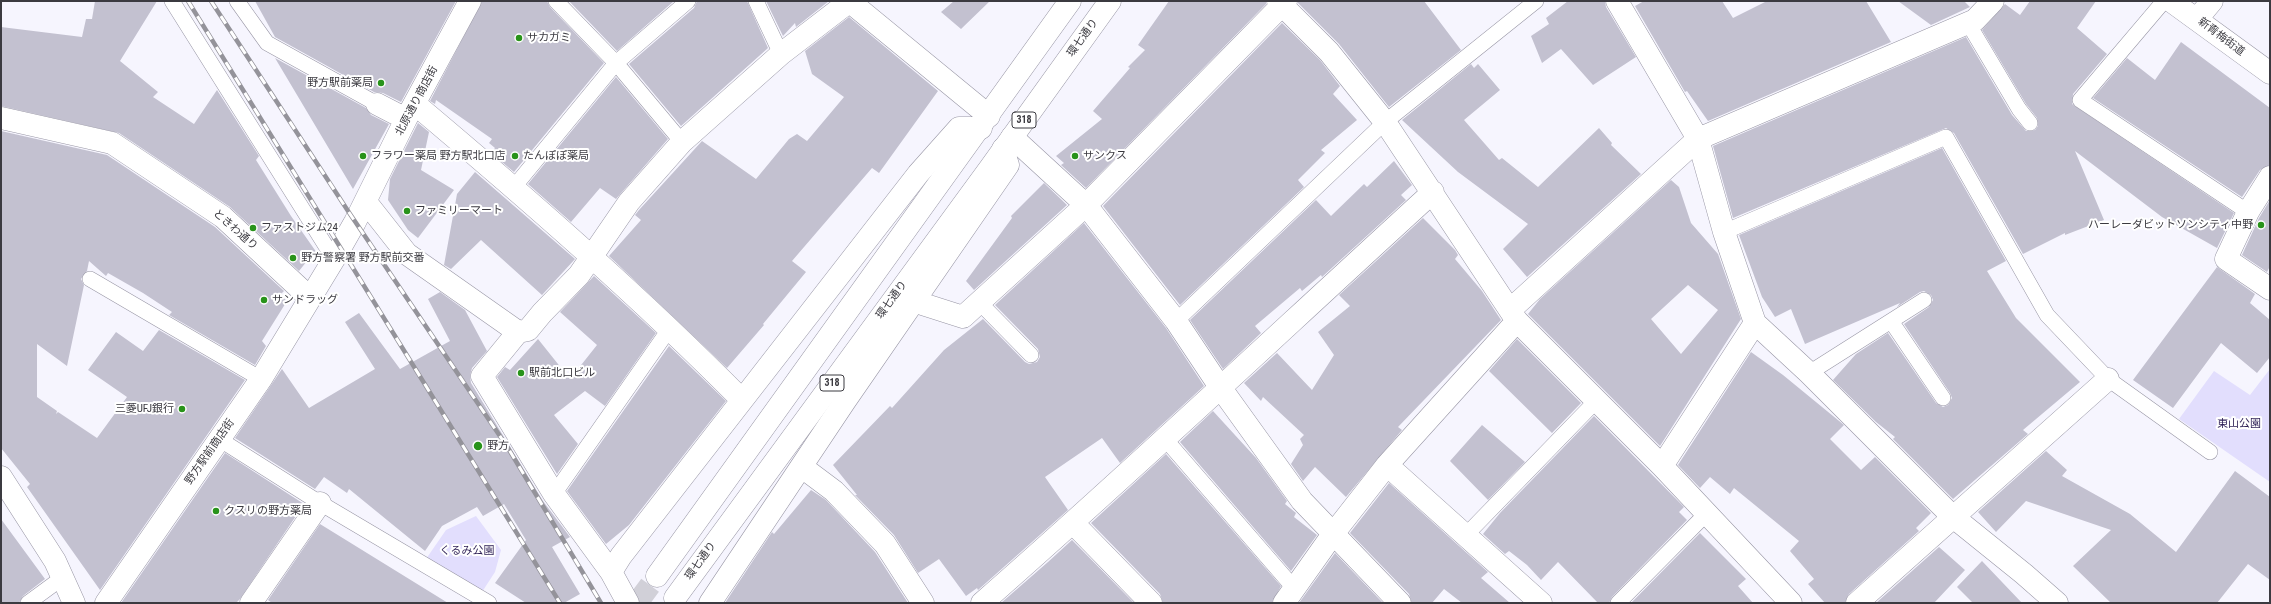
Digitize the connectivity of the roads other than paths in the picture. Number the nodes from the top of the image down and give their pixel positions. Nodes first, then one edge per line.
1 (172, 1) edge
2 (237, 1) edge
3 (470, 1) edge
4 (556, 1) edge
5 (688, 1) edge
6 (756, 1) edge
7 (850, 1) edge
8 (1060, 1) edge
9 (1070, 1) edge
10 (1110, 1) edge
11 (1124, 1) edge
12 (1536, 1) edge
13 (1617, 1) edge
14 (1993, 1) edge
15 (2164, 1) edge
16 (2171, 1) edge
17 (2212, 1) edge
18 (1282, 2) edge
19 (2197, 19) junction
20 (1968, 23) junction
21 (781, 54) junction
22 (1032, 54) junction
23 (616, 63) junction
24 (1058, 72) junction
25 (2270, 74) edge
26 (377, 104) joint
27 (411, 111) junction
28 (1, 118) edge
29 (985, 122) junction
30 (1385, 122) junction
31 (2030, 123) dead end
32 (1698, 139) junction
33 (682, 142) junction
34 (1008, 143) junction
35 (2270, 177) edge
36 (514, 187) junction
37 (1433, 192) junction
38 (366, 202) junction
39 (1086, 205) junction
40 (2248, 212) junction
41 (1724, 232) junction
42 (591, 256) junction
43 (334, 259) junction
44 (90, 278) dead end
45 (2270, 289) edge
46 (310, 298) junction
47 (1924, 300) dead end
48 (914, 301) junction
49 (979, 302) junction
50 (1514, 315) junction
51 (1176, 321) junction
52 (1891, 321) junction
53 (1755, 323) junction
54 (670, 328) junction
55 (518, 332) junction
56 (1032, 355) dead end
57 (1809, 373) junction
58 (261, 379) junction
59 (2108, 379) junction
60 (1220, 387) junction
61 (1943, 398) dead end
62 (742, 400) junction
63 (1597, 400) junction
64 (219, 439) junction
65 (1166, 440) junction
66 (2210, 452) dead end
67 (1388, 465) junction
68 (802, 466) junction
69 (1662, 466) junction
70 (3, 483) edge
71 (554, 494) junction
72 (320, 503) junction
73 (1707, 512) junction
74 (1952, 516) junction
75 (1073, 523) junction
76 (1333, 534) junction
77 (1466, 535) junction
78 (611, 572) junction
79 (657, 576) tunnel mouth
80 (62, 578) junction
81 (1289, 596) edge
82 (675, 598) dead end
83 (480, 601) edge
84 (28, 603) edge
85 (74, 603) edge
86 (106, 603) edge
87 (251, 603) edge
88 (628, 603) edge
89 (710, 603) edge
90 (923, 603) edge
91 (982, 603) edge
92 (1151, 603) edge
93 (1400, 603) edge
94 (1541, 603) edge
95 (1618, 603) edge
96 (1791, 603) edge
97 (1856, 603) edge
98 (2057, 603) edge

1 - 43 lane
2 - 26 lane
3 - 27 street, 北原通り商店街
4 - 23 lane
5 - 23 lane
6 - 21 lane
7 - 21 street
7 - 29 street
8 - 22 street
9 - 22 street, 318
10 - 24 street, 環七通り / 318
11 - 24 street
12 - 30 lane
13 - 32 street
14 - 20 street
15 - 40 lane
16 - 19 street, 新青梅街道
17 - 19 street
18 - 30 street
18 - 39 street
19 - 25 street, 新青梅街道
20 - 31 lane
20 - 32 street
21 - 33 street
22 - 29 street, 318
23 - 33 lane
23 - 36 lane
24 - 34 street, 環七通り / 318
26 - 27 street
27 - 36 street
27 - 38 street, 北原通り商店街
28 - 46 street, ときわ通り
29 - 62 street
29 - 79 street, 318
30 - 37 street
30 - 51 lane
32 - 41 street
32 - 50 street
33 - 42 street
34 - 39 street
34 - 48 street
34 - 82 street, 環七通り / 318
35 - 40 street
36 - 42 street
37 - 50 street
37 - 60 street
38 - 43 street, 北原通り商店街
38 - 55 street
39 - 49 street
39 - 51 street
40 - 45 street
41 - 53 street
41 - 59 lane
42 - 54 street
42 - 55 street
43 - 46 street, 野方駅前商店街
44 - 58 lane
46 - 58 street, 野方駅前商店街
47 - 52 lane
48 - 49 street
48 - 68 street
49 - 56 lane
50 - 63 street
50 - 67 street
51 - 60 street
52 - 57 lane
52 - 61 lane
53 - 57 street
53 - 69 street
54 - 62 street
54 - 71 lane
55 - 71 street
57 - 74 street
58 - 64 street, 野方駅前商店街
59 - 66 lane
59 - 74 street
60 - 65 street
60 - 76 street
62 - 78 street
63 - 69 street
63 - 77 lane
64 - 72 lane
64 - 86 street, 野方駅前商店街
65 - 75 street
65 - 81 lane
67 - 76 street
67 - 77 street
68 - 89 street
68 - 90 street
69 - 73 street
70 - 80 street
71 - 78 street
72 - 83 lane
72 - 87 street
73 - 95 lane
73 - 96 street
74 - 97 street
74 - 98 street
75 - 91 street
75 - 92 street
76 - 81 street
76 - 93 street
77 - 94 street
78 - 88 street
80 - 84 lane
80 - 85 street

